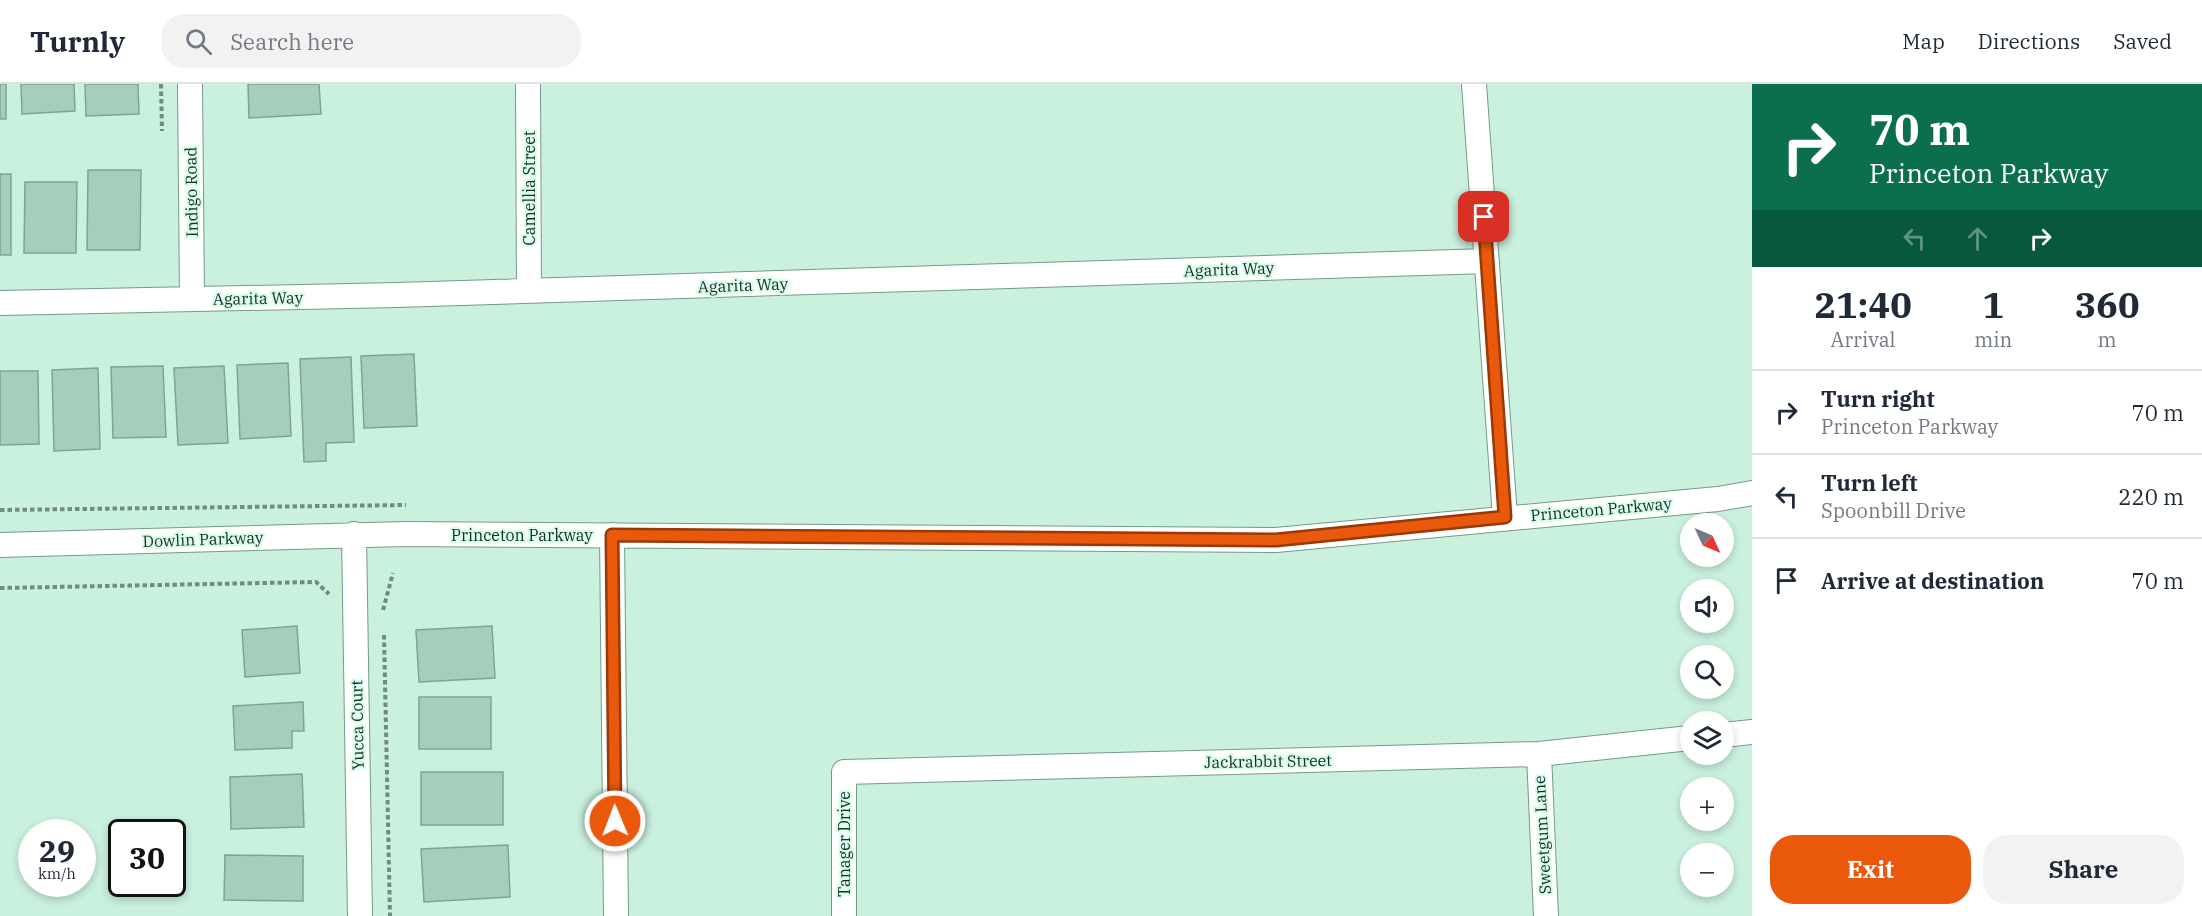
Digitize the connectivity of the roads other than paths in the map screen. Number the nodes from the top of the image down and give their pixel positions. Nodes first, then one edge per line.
1 (190, 84) edge
2 (528, 84) edge
3 (1474, 84) edge
4 (1487, 261) junction
5 (529, 291) junction
6 (192, 299) junction
7 (0, 303) edge
8 (1752, 493) edge
9 (1505, 517) junction
10 (354, 534) junction
11 (405, 534) joint
12 (612, 535) junction
13 (0, 545) edge
14 (1752, 732) edge
15 (1734, 734) edge
16 (1680, 739) edge
17 (1539, 754) junction
18 (844, 772) joint
19 (360, 916) edge
20 (616, 916) edge
21 (844, 916) edge
22 (1546, 916) edge

1 - 6 street, Indigo Road
2 - 5 street, Camellia Street
3 - 4 street
4 - 5 street, Agarita Way
4 - 9 street
5 - 6 street, Agarita Way
6 - 7 street, Agarita Way
8 - 9 street, Princeton Parkway
9 - 12 street, Princeton Parkway
10 - 11 street, Dowlin Parkway
10 - 13 street, Dowlin Parkway
10 - 19 street, Yucca Court
11 - 12 street, Princeton Parkway
12 - 20 street
14 - 15 street
16 - 17 street, Jackrabbit Street
17 - 18 street, Jackrabbit Street
17 - 22 street, Sweetgum Lane
18 - 21 street, Tanager Drive

